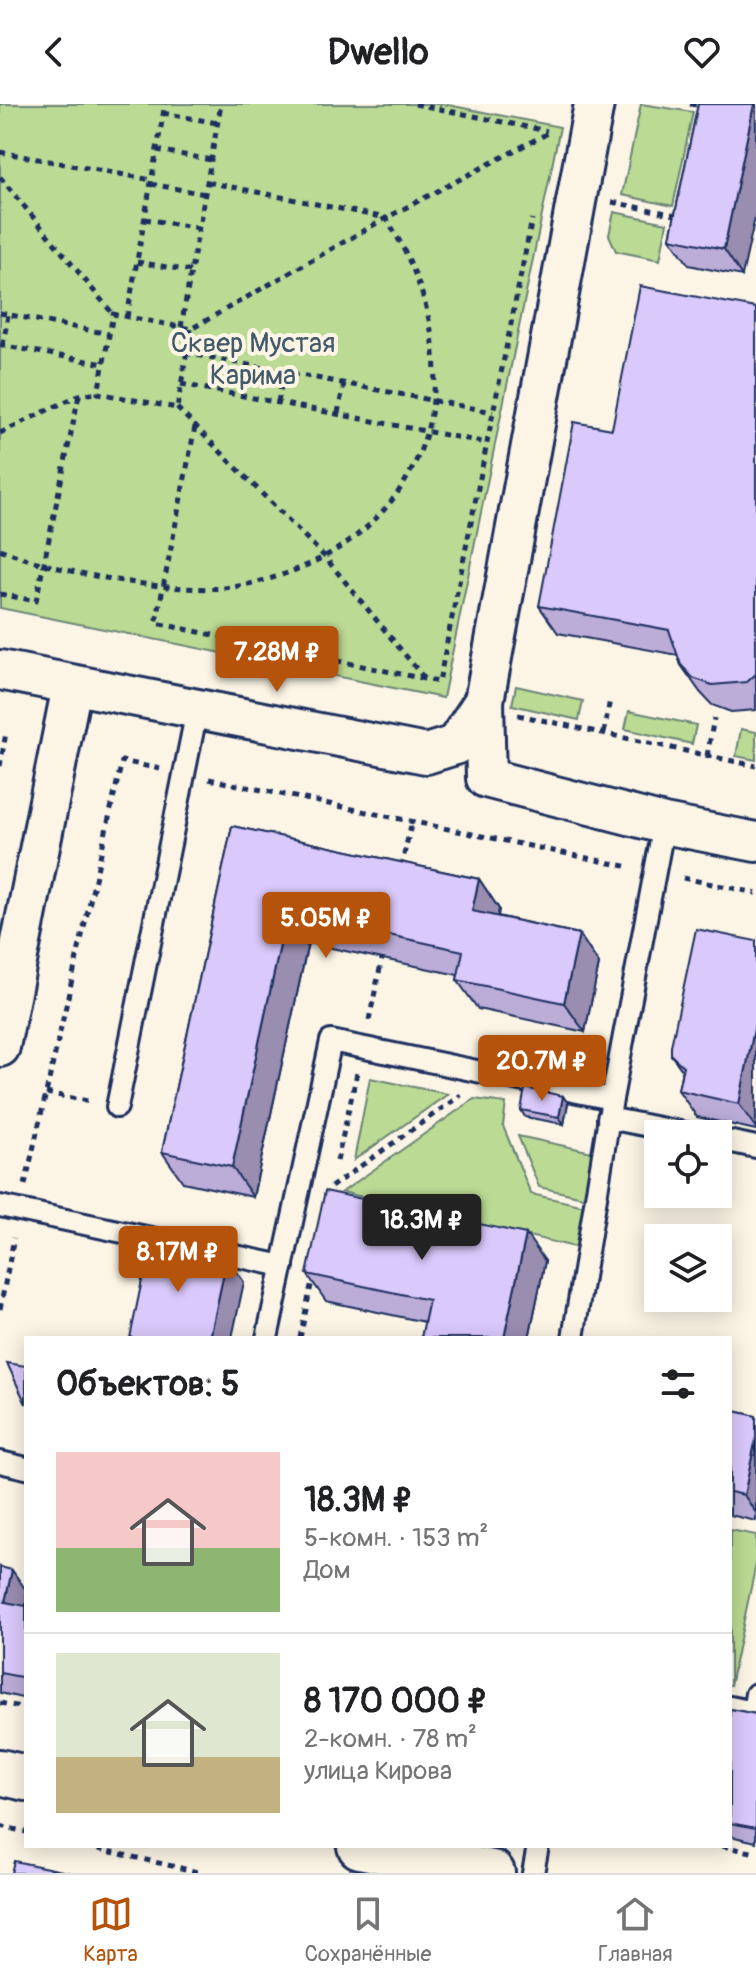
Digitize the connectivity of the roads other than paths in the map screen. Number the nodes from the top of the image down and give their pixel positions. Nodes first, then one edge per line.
1 (589, 105) edge
2 (0, 670) edge
3 (72, 686) junction
4 (496, 707) junction
5 (197, 710) junction
6 (664, 824) junction
7 (756, 842) edge
8 (0, 1047) edge
9 (117, 1107) dead end
10 (610, 1109) junction
11 (645, 1120) edge
12 (732, 1142) edge
13 (756, 1147) edge
14 (10, 1208) edge
15 (283, 1266) junction
16 (271, 1336) edge
17 (573, 1336) edge
18 (0, 1462) edge
19 (24, 1468) edge
20 (756, 1694) edge
21 (732, 1707) edge
22 (0, 1772) edge
23 (24, 1778) edge
24 (370, 1848) edge
25 (538, 1848) edge
26 (492, 1873) edge
27 (533, 1873) edge

1 - 4 street
2 - 3 street
3 - 5 street
3 - 8 street
4 - 5 street
4 - 6 street
5 - 9 lane
6 - 7 street
6 - 10 lane
10 - 11 lane
10 - 15 lane
10 - 17 lane
12 - 13 lane
14 - 15 lane
15 - 16 lane
18 - 19 lane
20 - 21 lane
22 - 23 main road
24 - 26 main road
25 - 27 lane

